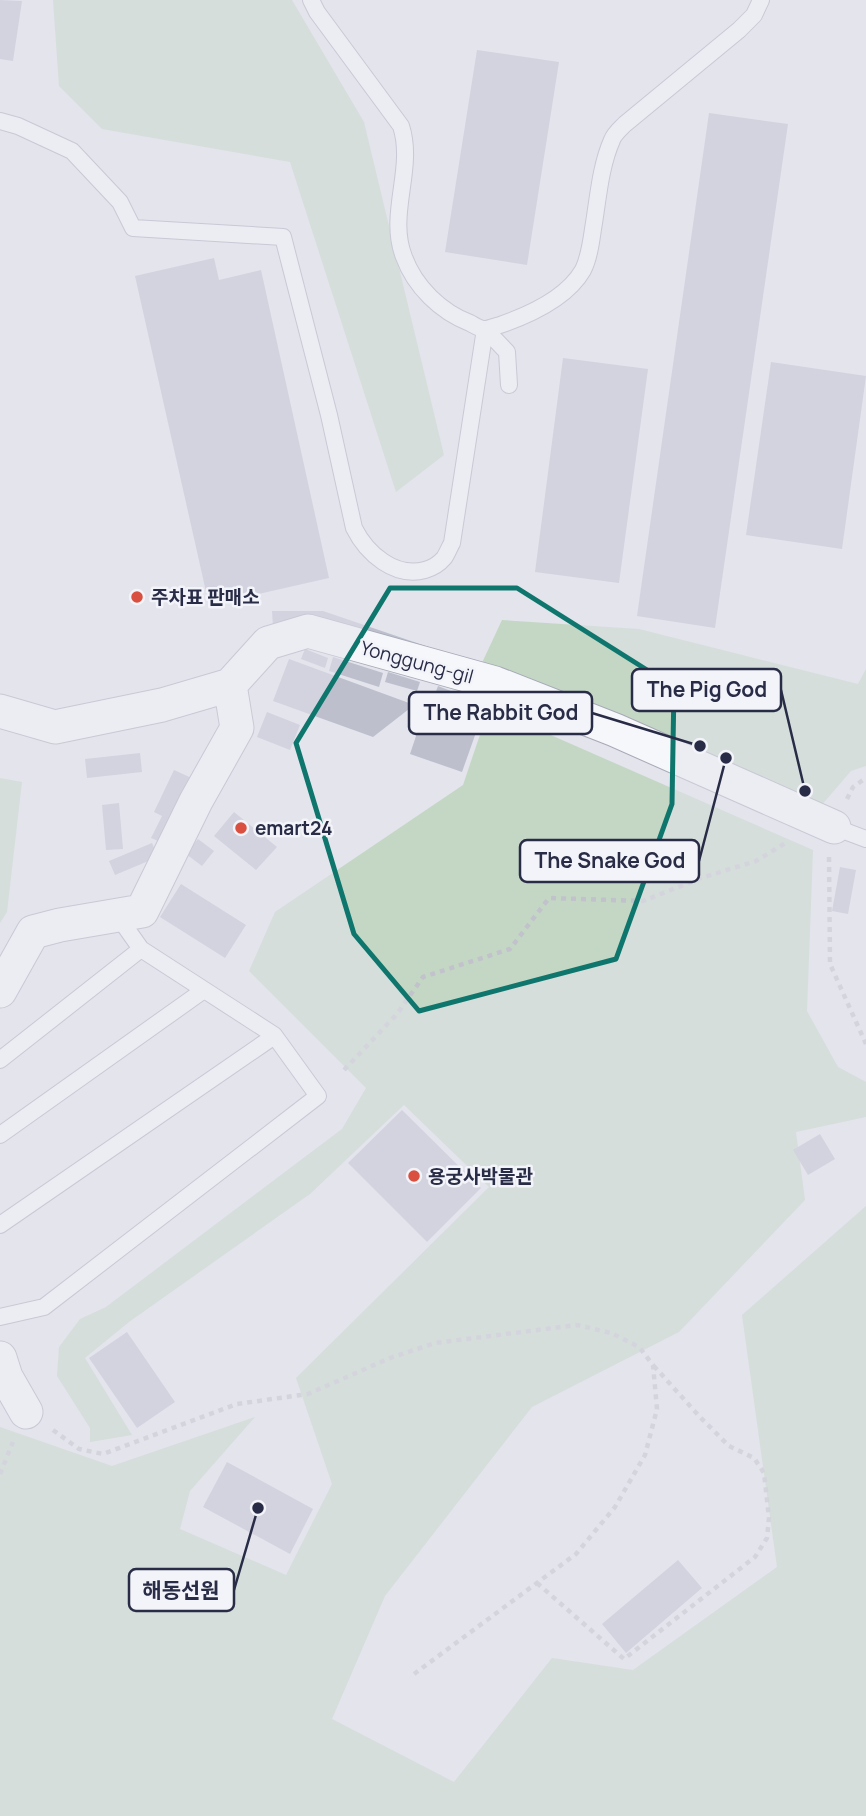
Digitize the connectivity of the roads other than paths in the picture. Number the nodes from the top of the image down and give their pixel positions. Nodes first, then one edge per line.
1 (311, 0) edge
2 (761, 0) edge
3 (0, 121) edge
4 (485, 329) junction
5 (509, 385) dead end
6 (230, 685) junction
7 (0, 711) edge
8 (834, 827) joint
9 (866, 839) edge
10 (117, 915) junction
11 (141, 950) junction
12 (204, 990) junction
13 (0, 991) edge
14 (270, 1040) dead end
15 (0, 1060) edge
16 (0, 1135) edge
17 (0, 1224) edge
18 (0, 1317) edge
19 (0, 1358) edge
20 (26, 1412) road end

1 - 4 lane
2 - 4 lane
3 - 4 lane
4 - 5 lane
6 - 7 street
6 - 8 street, Yonggung-gil
6 - 10 street
8 - 9 lane
10 - 11 lane
10 - 13 street
11 - 12 lane
11 - 15 lane
12 - 16 lane
12 - 18 lane
14 - 17 lane
19 - 20 street

